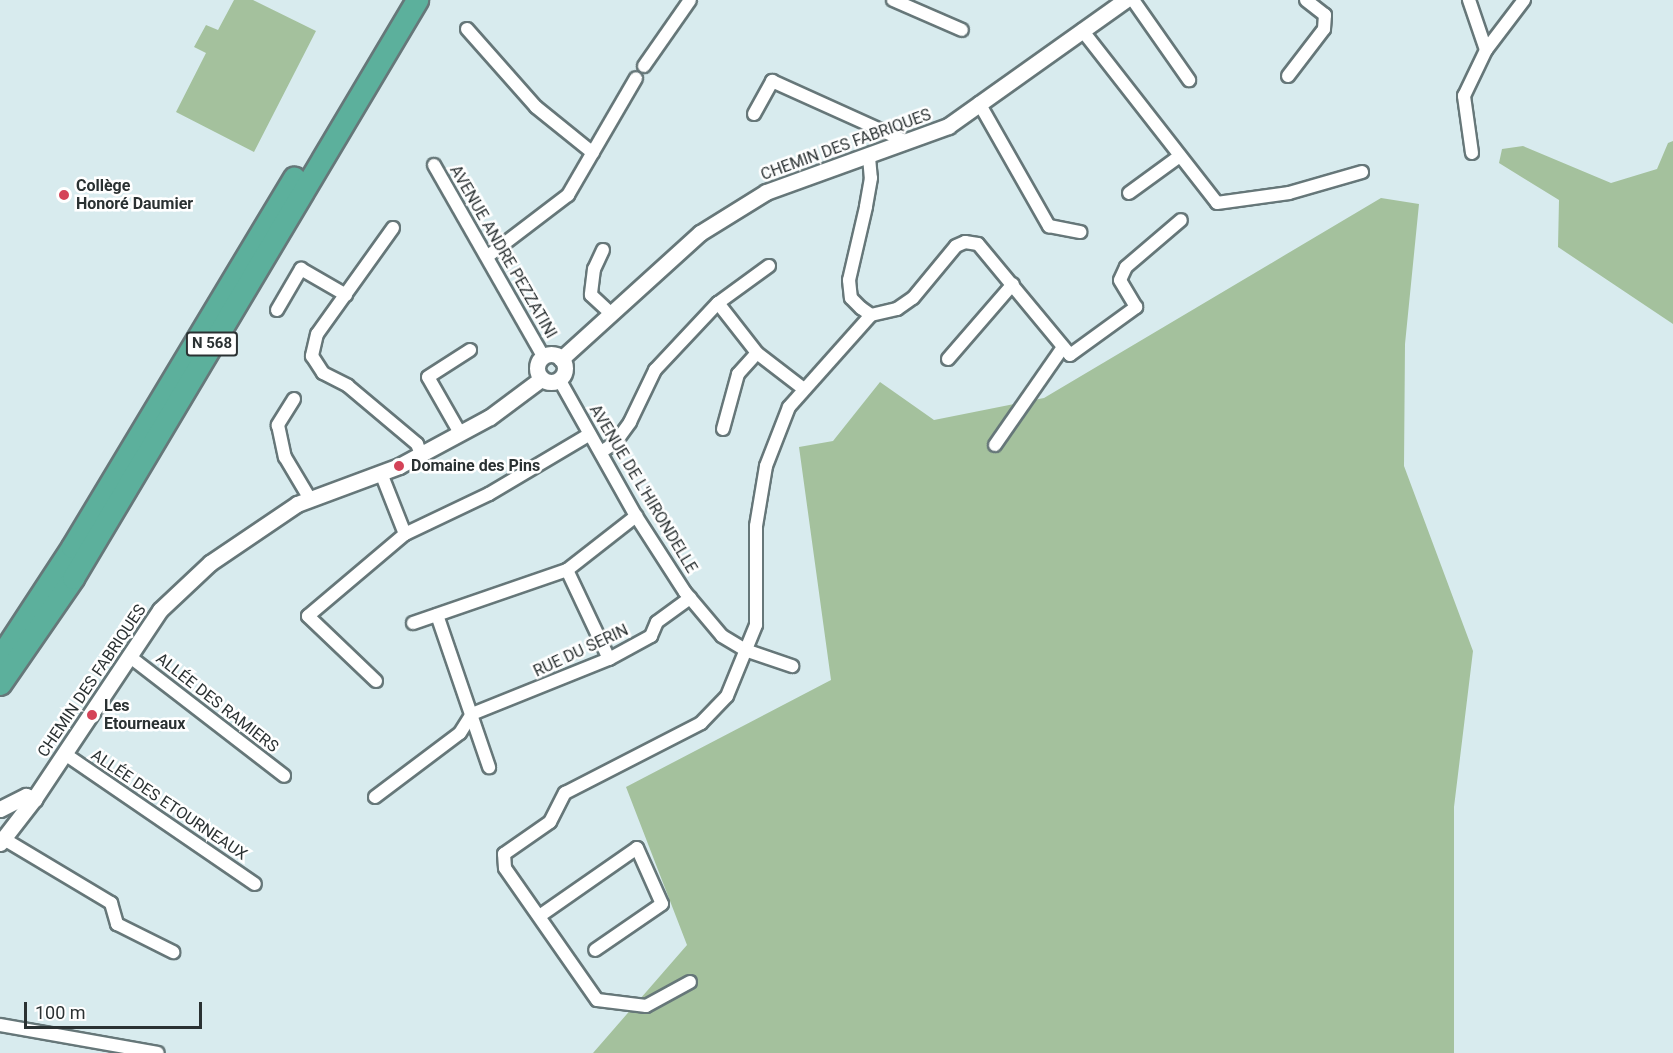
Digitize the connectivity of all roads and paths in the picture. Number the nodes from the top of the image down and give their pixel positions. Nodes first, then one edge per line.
1 (401, 0) edge
2 (417, 0) edge
3 (690, 0) edge
4 (893, 0) edge
5 (1306, 0) edge
6 (1469, 0) edge
7 (1524, 0) edge
8 (1123, 1) edge
9 (467, 29) dead end
10 (962, 30) dead end
11 (1082, 30) junction
12 (1486, 50) junction
13 (644, 66) dead end
14 (1288, 76) dead end
15 (636, 78) dead end
16 (1189, 80) dead end
17 (980, 103) junction
18 (754, 114) dead end
19 (907, 142) junction
20 (593, 153) junction
21 (1472, 153) dead end
22 (1180, 156) junction
23 (869, 157) junction
24 (434, 165) dead end
25 (1362, 172) dead end
26 (1129, 193) dead end
27 (1181, 220) dead end
28 (393, 228) dead end
29 (1080, 232) dead end
30 (603, 250) dead end
31 (488, 256) junction
32 (769, 266) dead end
33 (1013, 284) junction
34 (345, 295) junction
35 (718, 303) junction
36 (277, 310) dead end
37 (610, 313) junction
38 (871, 315) junction
39 (470, 350) dead end
40 (1066, 351) junction
41 (757, 353) junction
42 (543, 357) junction
43 (561, 359) junction
44 (948, 359) dead end
45 (541, 379) junction
46 (560, 379) junction
47 (804, 389) junction
48 (294, 399) dead end
49 (723, 429) dead end
50 (460, 433) junction
51 (590, 434) junction
52 (995, 445) dead end
53 (601, 452) junction
54 (422, 454) junction
55 (381, 473) junction
56 (310, 499) junction
57 (636, 516) junction
58 (405, 534) junction
59 (567, 570) junction
60 (690, 598) junction
61 (437, 615) junction
62 (413, 623) dead end
63 (31, 642) junction
64 (745, 650) junction
65 (129, 656) junction
66 (0, 657) edge
67 (609, 659) junction
68 (792, 666) dead end
69 (376, 681) dead end
70 (0, 684) edge
71 (0, 698) edge
72 (472, 714) junction
73 (65, 754) junction
74 (489, 767) dead end
75 (284, 776) dead end
76 (375, 797) dead end
77 (34, 799) junction
78 (0, 809) edge
79 (2, 841) edge
80 (255, 884) dead end
81 (541, 915) junction
82 (595, 950) dead end
83 (173, 952) dead end
84 (690, 982) dead end
85 (0, 1025) edge
86 (158, 1053) edge

1 - 66 highway, N 568
2 - 63 highway, N 568
3 - 13 street
4 - 10 street
5 - 14 street
6 - 12 street
7 - 12 street
8 - 11 street, CHEMIN DES FABRIQUES
8 - 16 street
9 - 20 street
11 - 17 street, CHEMIN DES FABRIQUES
11 - 22 street
12 - 21 street
15 - 20 street
17 - 19 street, CHEMIN DES FABRIQUES
17 - 29 street
18 - 19 street
19 - 23 street, CHEMIN DES FABRIQUES
20 - 31 street
22 - 25 street
22 - 26 street
23 - 37 street, CHEMIN DES FABRIQUES
23 - 38 street
24 - 31 street, AVENUE ANDRE PEZZATINI
27 - 40 street
28 - 34 street
30 - 37 street
31 - 42 street, AVENUE ANDRE PEZZATINI
32 - 35 street
33 - 38 street
33 - 40 street
33 - 44 street
34 - 36 street
34 - 54 street
35 - 41 street
35 - 53 street
37 - 43 street, CHEMIN DES FABRIQUES
38 - 47 street
39 - 50 street
40 - 52 street
41 - 47 street
41 - 49 street
42 - 43 street
42 - 45 street
43 - 46 street
45 - 46 street
45 - 50 street, CHEMIN DES FABRIQUES
46 - 51 street, AVENUE DE L'HIRONDELLE
47 - 64 street
48 - 56 street
50 - 54 street, CHEMIN DES FABRIQUES
51 - 53 street, AVENUE DE L'HIRONDELLE
51 - 58 street
53 - 57 street, AVENUE DE L'HIRONDELLE
54 - 55 street, CHEMIN DES FABRIQUES
55 - 56 street, CHEMIN DES FABRIQUES
55 - 58 street
56 - 65 street, CHEMIN DES FABRIQUES
57 - 59 street
57 - 60 street, AVENUE DE L'HIRONDELLE
58 - 69 street
59 - 61 street
59 - 67 street
60 - 64 street, AVENUE DE L'HIRONDELLE
60 - 67 street, RUE DU SERIN
61 - 62 street
61 - 72 street
63 - 70 highway, N 568
63 - 71 highway
64 - 68 street, AVENUE DE L'HIRONDELLE
64 - 81 street
65 - 73 street, CHEMIN DES FABRIQUES
65 - 75 street, ALLÉE DES RAMIERS
67 - 72 street, RUE DU SERIN
72 - 74 street
72 - 76 street
73 - 77 street, CHEMIN DES FABRIQUES
73 - 80 street, ALLÉE DES ETOURNEAUX
77 - 78 street
77 - 79 street, CHEMIN DES FABRIQUES
79 - 83 street
81 - 82 street
81 - 84 street
85 - 86 street

